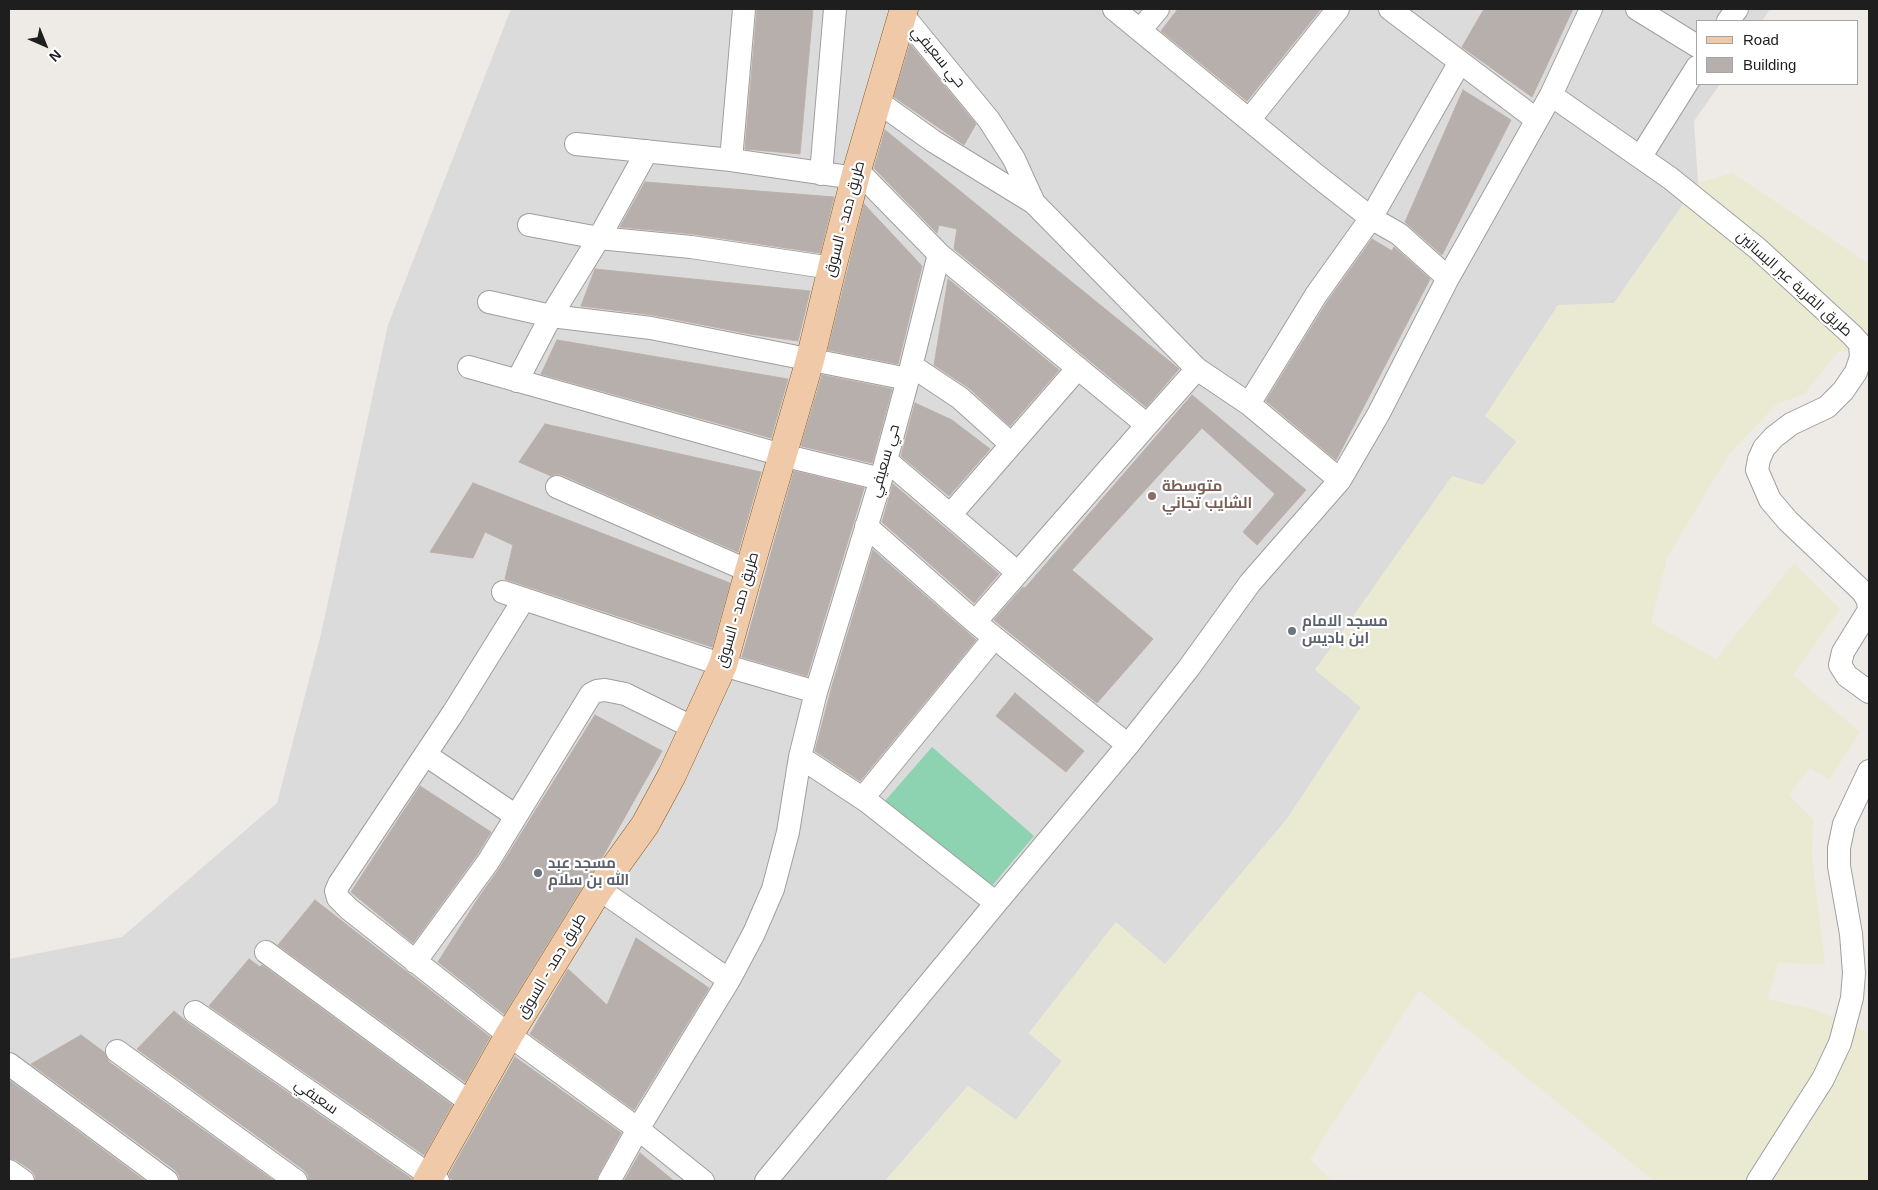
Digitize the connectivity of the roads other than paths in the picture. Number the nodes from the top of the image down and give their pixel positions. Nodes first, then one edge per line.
1 (744, 9) edge
2 (835, 9) edge
3 (1114, 9) edge
4 (1158, 9) edge
5 (1338, 9) edge
6 (1390, 9) edge
7 (1591, 9) edge
8 (1637, 9) edge
9 (1737, 9) edge
10 (903, 11) edge
11 (1729, 20) edge
12 (1140, 30) junction
13 (1696, 45) edge
14 (1460, 62) junction
15 (1696, 69) edge
16 (1551, 94) junction
17 (877, 101) junction
18 (1249, 120) junction
19 (1537, 120) junction
20 (576, 144) dead end
21 (647, 151) junction
22 (1641, 156) junction
23 (731, 160) junction
24 (821, 174) junction
25 (856, 174) junction
26 (1034, 203) junction
27 (1371, 218) junction
28 (528, 225) dead end
29 (599, 238) junction
30 (939, 254) junction
31 (832, 268) junction
32 (1448, 278) junction
33 (489, 302) dead end
34 (551, 316) junction
35 (810, 360) junction
36 (469, 368) dead end
37 (1078, 368) junction
38 (1197, 370) junction
39 (910, 372) junction
40 (517, 381) junction
41 (1249, 404) junction
42 (1147, 425) junction
43 (1011, 444) junction
44 (782, 455) junction
45 (883, 469) junction
46 (1340, 480) junction
47 (557, 487) dead end
48 (951, 514) junction
49 (866, 526) junction
50 (749, 571) junction
51 (1018, 573) junction
52 (975, 622) junction
53 (994, 638) junction
54 (724, 665) junction
55 (816, 692) junction
56 (1869, 692) edge
57 (694, 728) junction
58 (1128, 745) junction
59 (426, 755) junction
60 (800, 757) junction
61 (1869, 771) edge
62 (862, 798) junction
63 (516, 816) junction
64 (599, 889) junction
65 (996, 903) junction
66 (266, 952) dead end
67 (416, 962) junction
68 (1861, 971) edge
69 (729, 980) junction
70 (196, 1012) dead end
71 (509, 1035) junction
72 (117, 1051) dead end
73 (9, 1064) edge
74 (471, 1103) junction
75 (638, 1129) junction
76 (9, 1171) edge
77 (432, 1179) edge
78 (23, 1181) edge
79 (167, 1181) edge
80 (296, 1181) edge
81 (610, 1181) edge
82 (702, 1181) edge
83 (766, 1181) edge
84 (1758, 1181) edge

1 - 23 street
2 - 24 street
3 - 12 street
4 - 12 street
5 - 18 street
6 - 14 street
7 - 16 street
8 - 13 street
9 - 11 street
10 - 17 main road, طريق دمد - السوق
10 - 26 street, حي سعيفي
12 - 18 street
14 - 19 street
14 - 27 street
15 - 22 street
16 - 19 street
16 - 22 street, طريق القرية عبر البساتين
17 - 25 main road, طريق دمد - السوق
17 - 26 street
18 - 27 street
19 - 32 street
20 - 21 street
21 - 23 street
21 - 29 street
22 - 56 street, طريق القرية عبر البساتين
23 - 24 street
24 - 25 street
25 - 30 street
25 - 31 main road, طريق دمد - السوق
26 - 38 street
27 - 32 street
27 - 41 street
28 - 29 street
29 - 31 street
29 - 34 street
30 - 37 street
30 - 39 street, حي سعيفي
31 - 35 main road, طريق دمد - السوق
32 - 46 street
33 - 34 street
34 - 35 street
34 - 40 street
35 - 39 street
35 - 44 main road, طريق دمد - السوق
36 - 40 street
37 - 42 street
37 - 43 street
38 - 41 street
38 - 42 street
39 - 43 street
39 - 45 street, حي سعيفي
40 - 44 street
41 - 46 street
42 - 51 street
43 - 48 street
44 - 45 street
44 - 50 main road, طريق دمد - السوق
45 - 48 street
45 - 49 street, حي سعيفي
46 - 58 street
47 - 50 street
48 - 51 street
49 - 52 street
49 - 55 street, حي سعيفي
50 - 54 main road, طريق دمد - السوق
51 - 52 street
52 - 53 street
53 - 58 street
53 - 62 street
54 - 55 street
54 - 57 main road, طريق دمد - السوق
54 - 59 street
55 - 60 street, حي سعيفي
57 - 63 street
57 - 64 main road, طريق دمد - السوق
58 - 65 street
59 - 63 street
59 - 67 street
60 - 62 street
60 - 69 street, حي سعيفي
61 - 68 street
62 - 65 street
63 - 67 street
64 - 69 street
64 - 71 main road, طريق دمد - السوق
65 - 83 street
66 - 74 street
67 - 71 street
68 - 84 street
69 - 75 street, حي سعيفي
70 - 77 street, سعيفي
71 - 74 main road, طريق دمد - السوق
71 - 75 street
72 - 80 street
73 - 79 street
74 - 77 main road, طريق دمد - السوق
75 - 81 street, حي سعيفي
75 - 82 street
76 - 78 street

